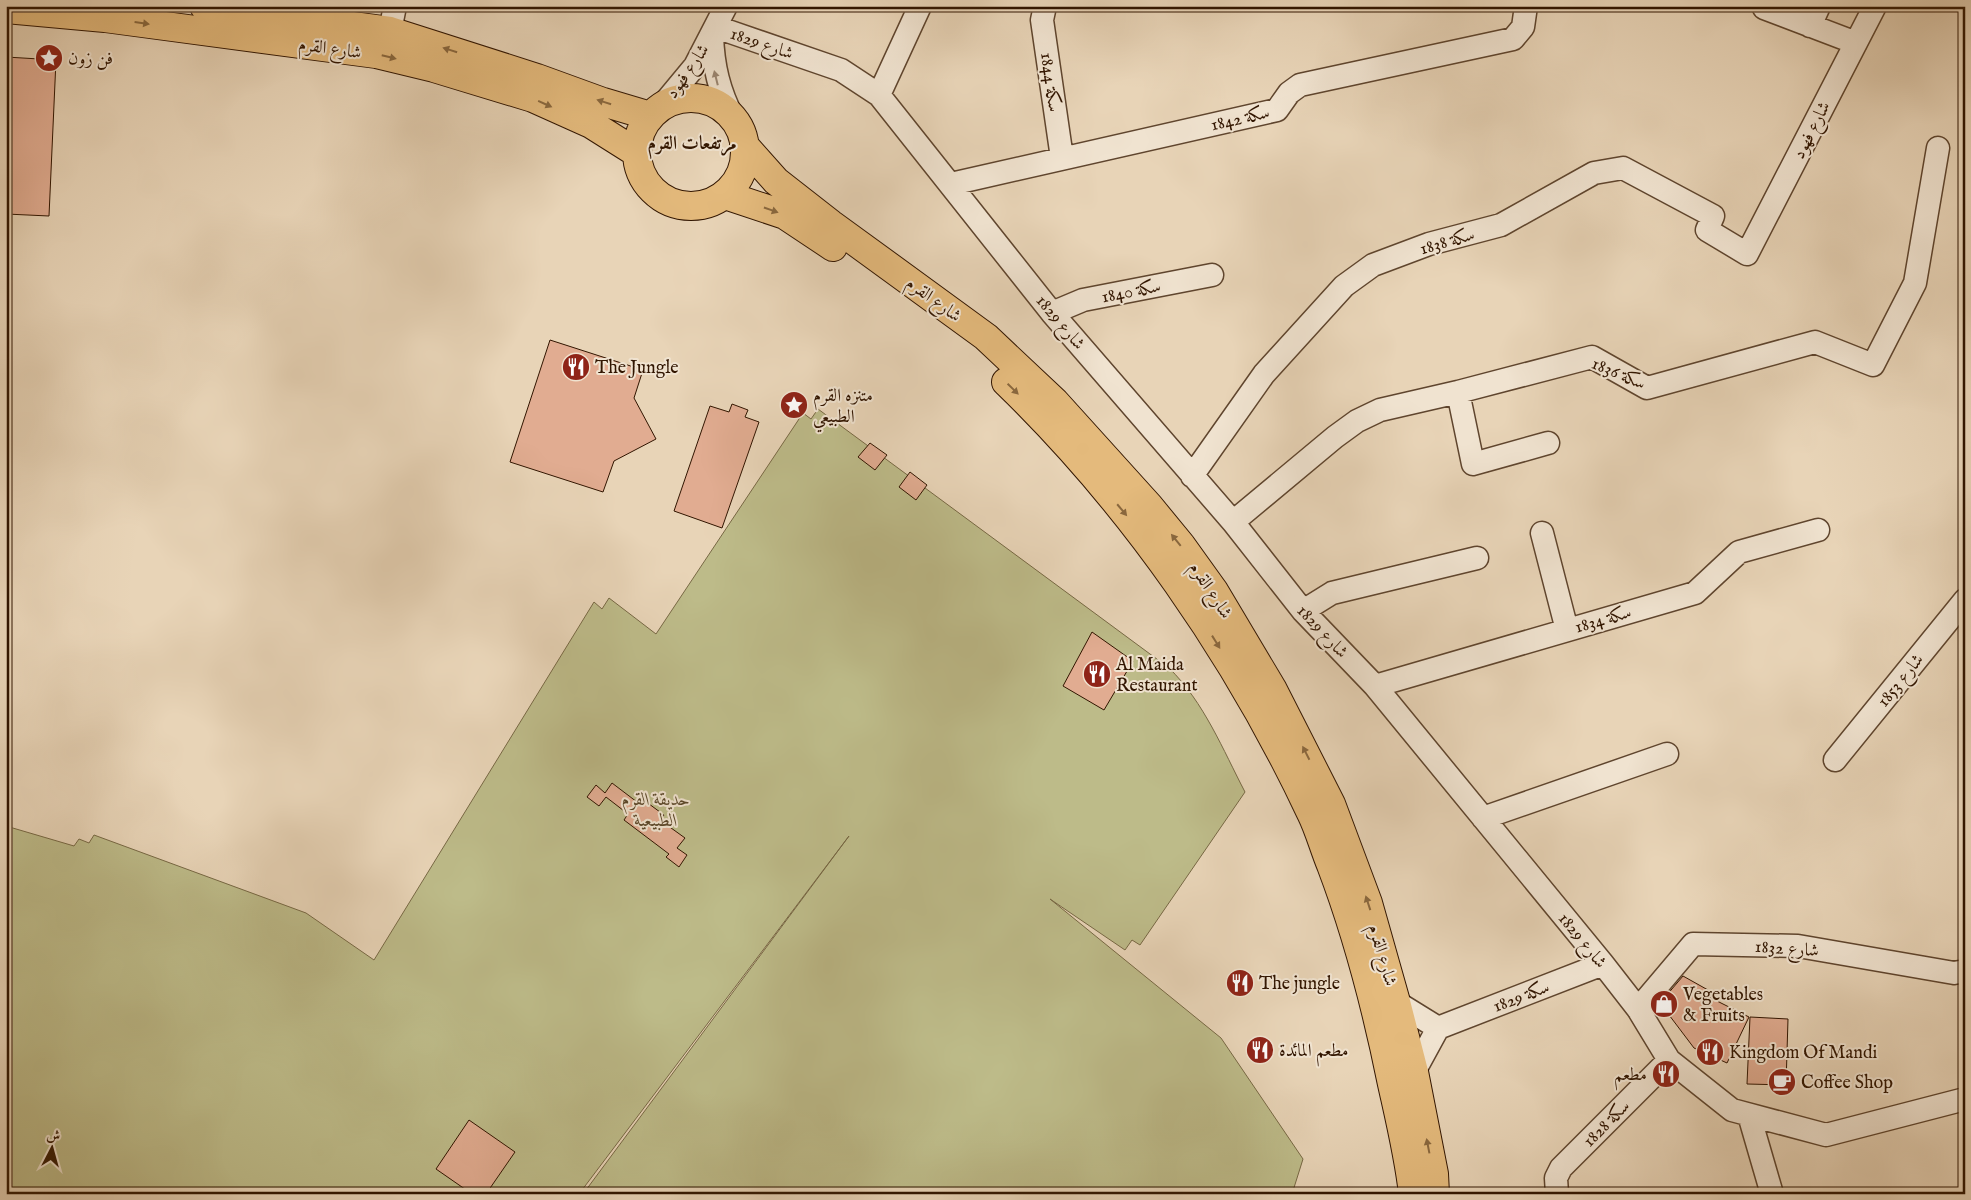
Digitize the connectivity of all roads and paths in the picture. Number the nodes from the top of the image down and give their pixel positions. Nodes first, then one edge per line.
1 (204, 6) edge
2 (726, 6) edge
3 (920, 6) edge
4 (1045, 6) edge
5 (1526, 6) edge
6 (1875, 6) edge
7 (1764, 8) dead end
8 (6, 9) edge
9 (1815, 16) edge
10 (392, 19) edge
11 (714, 31) junction
12 (1856, 43) junction
13 (879, 95) junction
14 (656, 112) junction
15 (732, 118) junction
16 (744, 145) junction
17 (1938, 148) dead end
18 (636, 153) junction
19 (1062, 158) junction
20 (951, 184) junction
21 (725, 194) junction
22 (1747, 254) joint
23 (1212, 275) dead end
24 (1052, 313) junction
25 (1458, 392) junction
26 (1548, 443) dead end
27 (1192, 476) junction
28 (1232, 522) junction
29 (1818, 530) dead end
30 (1542, 533) dead end
31 (1477, 558) dead end
32 (1965, 600) edge
33 (1303, 611) junction
34 (1567, 630) junction
35 (1375, 686) junction
36 (1667, 754) dead end
37 (1835, 760) dead end
38 (1484, 818) junction
39 (1603, 964) junction
40 (1965, 970) edge
41 (1396, 1002) junction
42 (1638, 1009) junction
43 (1438, 1028) junction
44 (1669, 1060) junction
45 (1414, 1072) junction
46 (1965, 1099) edge
47 (1749, 1115) junction
48 (1413, 1194) edge
49 (1435, 1194) edge
50 (1557, 1194) edge
51 (1772, 1194) edge

1 - 10 main road, شارع القرم
2 - 11 street, شارع فهود
3 - 13 street
4 - 19 street, سكة 1844
5 - 19 street, سكة 1842
6 - 12 street, شارع فهود
7 - 9 street
8 -> 18 main road, شارع القرم
9 - 12 street
14 -> 10 main road, شارع القرم
11 - 13 street, 1829 شارع
11 - 14 street, شارع فهود
15 -> 11 street, شارع فهود
12 - 22 street, شارع فهود
13 - 20 street, 1829 شارع
14 - 15 main road
14 - 18 main road
15 - 16 main road
16 - 21 main road
41 -> 16 main road, شارع القرم
17 - 25 street, سكة 1836
18 - 21 main road
19 - 20 street, سكة 1842
20 - 24 street, 1829 شارع
21 -> 48 main road, شارع القرم
22 - 27 street, 1838 سكة
23 - 24 street, سكة 1840
24 - 27 street, 1829 شارع
25 - 26 street
25 - 28 street, سكة 1836
27 - 28 street, 1829 شارع
28 - 33 street, 1829 شارع
29 - 34 street, سكة 1834
30 - 34 street
31 - 33 street
32 - 37 street, شارع 1853
33 - 35 street, 1829 شارع
34 - 35 street, سكة 1834
35 - 38 street, 1829 شارع
36 - 38 street
38 - 39 street, 1829 شارع
39 - 42 street, 1829 شارع
39 - 43 street, سكة 1829
40 - 42 street, 1832 شارع
41 - 43 street
41 - 45 main road, شارع القرم
42 - 44 street, 1829 شارع
43 - 45 street
44 - 47 street, 1829 شارع
44 - 50 street, سكة 1828
49 -> 45 main road, شارع القرم
46 - 47 street, 1829 شارع
47 - 51 street

